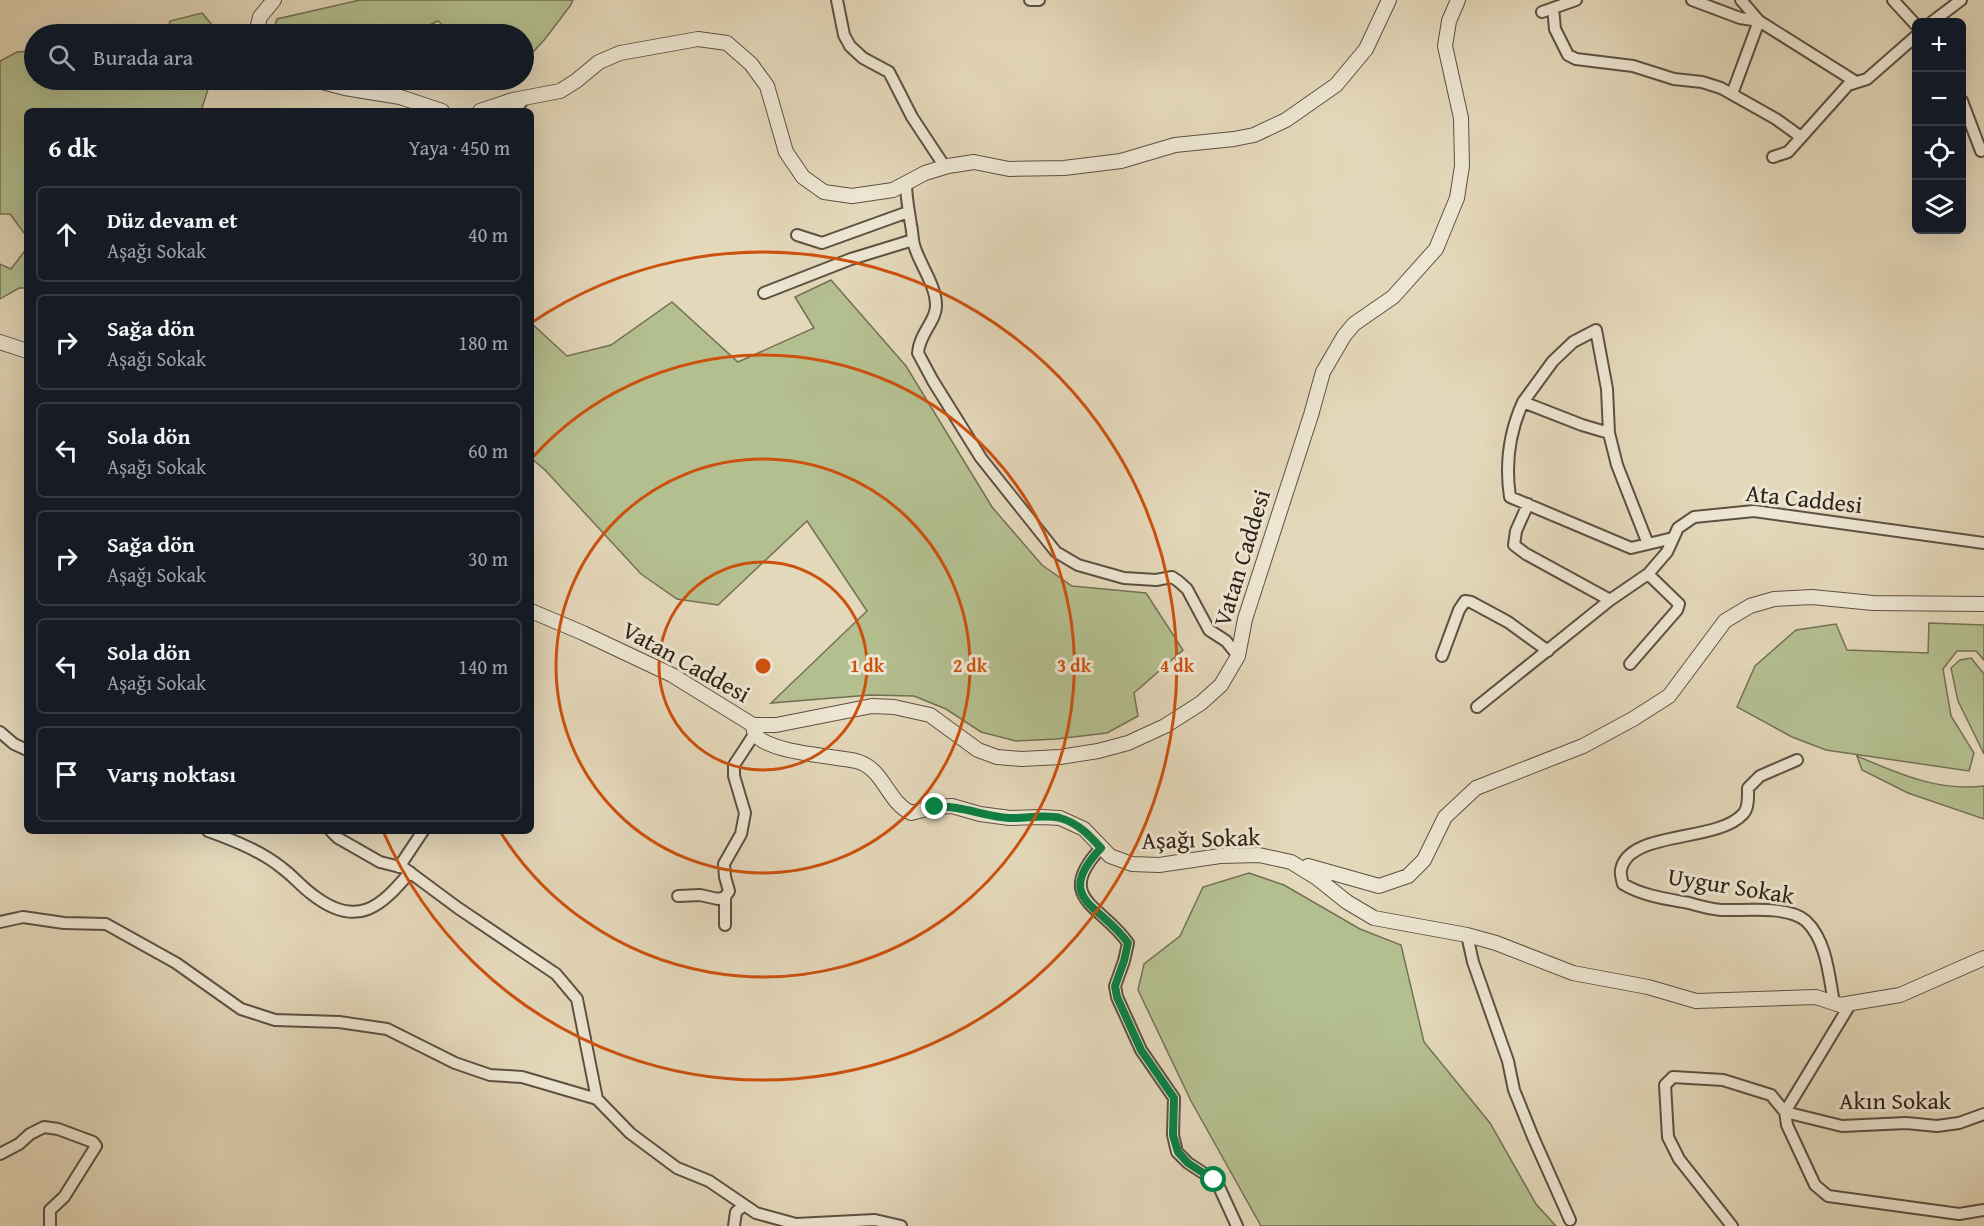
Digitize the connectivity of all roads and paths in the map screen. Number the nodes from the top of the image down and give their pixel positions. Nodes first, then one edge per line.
1 (274, 0) edge
2 (837, 0) edge
3 (1030, 0) edge
4 (1039, 0) edge
5 (1389, 0) edge
6 (1458, 0) edge
7 (1576, 0) edge
8 (1692, 0) edge
9 (1741, 0) edge
10 (1893, 0) edge
11 (1961, 0) edge
12 (1553, 8) junction
13 (1542, 12) dead end
14 (1937, 18) edge
15 (1912, 20) edge
16 (1759, 21) junction
17 (258, 24) edge
18 (1912, 40) edge
19 (1856, 82) junction
20 (357, 90) edge
21 (1732, 94) junction
22 (525, 98) junction
23 (433, 108) edge
24 (490, 108) edge
25 (517, 108) edge
26 (1966, 111) edge
27 (1801, 137) junction
28 (1982, 151) dead end
29 (1773, 158) dead end
30 (945, 167) junction
31 (906, 183) junction
32 (908, 212) junction
33 (797, 235) dead end
34 (913, 240) junction
35 (764, 293) dead end
36 (0, 342) edge
37 (24, 350) edge
38 (1523, 402) junction
39 (1609, 433) junction
40 (1528, 504) junction
41 (1673, 538) junction
42 (1984, 543) edge
43 (1648, 544) junction
44 (1648, 574) junction
45 (1610, 600) junction
46 (1984, 604) edge
47 (534, 612) edge
48 (1548, 651) junction
49 (1238, 656) junction
50 (1442, 656) dead end
51 (1630, 664) dead end
52 (1477, 707) dead end
53 (754, 729) junction
54 (0, 732) edge
55 (24, 749) edge
56 (1797, 760) dead end
57 (214, 834) edge
58 (334, 834) edge
59 (421, 834) edge
60 (1101, 848) junction
61 (1291, 862) junction
62 (399, 867) junction
63 (410, 872) junction
64 (678, 896) dead end
65 (725, 897) junction
66 (0, 922) edge
67 (725, 925) dead end
68 (1467, 935) junction
69 (1984, 958) edge
70 (1834, 1003) junction
71 (1851, 1003) junction
72 (597, 1100) junction
73 (1785, 1112) junction
74 (1984, 1114) edge
75 (0, 1154) edge
76 (743, 1206) junction
77 (1984, 1210) edge
78 (1570, 1221) dead end
79 (50, 1226) edge
80 (734, 1226) edge
81 (901, 1226) edge
82 (1237, 1226) edge
83 (1732, 1226) edge

1 - 17 street
2 - 30 street
3 - 4 street
5 - 30 street
6 - 49 street, Vatan Caddesi
7 - 12 street
8 - 16 street
9 - 16 street
10 - 15 street
11 - 14 street
12 - 13 street
12 - 21 street
16 - 19 street
16 - 21 street
18 - 19 street
19 - 27 street
20 - 23 street
21 - 27 street
22 - 24 street
22 - 25 street
22 - 31 street
26 - 28 street
27 - 29 street
30 - 31 street
31 - 32 street
32 - 33 street
32 - 34 street
34 - 35 street
34 - 49 street
36 - 37 street
38 - 39 street
38 - 39 street
38 - 40 street
39 - 43 street
40 - 43 street
40 - 45 street
41 - 42 street, Ata Caddesi
41 - 43 street
41 - 44 street, Ata Caddesi
44 - 45 street, Ata Caddesi
44 - 51 street
45 - 48 street, Ata Caddesi
46 - 61 street
47 - 53 street, Vatan Caddesi
48 - 50 street
48 - 52 street, Ata Caddesi
49 - 53 street, Vatan Caddesi
53 - 60 street, Aşağı Sokak
53 - 65 street
54 - 55 street
56 - 70 street, Uygur Sokak
57 - 63 street
58 - 62 street
59 - 62 street
60 - 61 street, Aşağı Sokak
60 - 82 street
61 - 68 street, Aşağı Sokak
62 - 63 street
63 - 72 street
64 - 65 street
65 - 67 street
66 - 72 street
68 - 70 street, Aşağı Sokak
68 - 78 street
69 - 71 street, Aşağı Sokak
70 - 71 street, Aşağı Sokak
71 - 73 street
72 - 76 street
73 - 74 street, Akın Sokak
73 - 77 street
73 - 83 street, Akın Sokak
75 - 79 street
76 - 80 street
76 - 81 street

